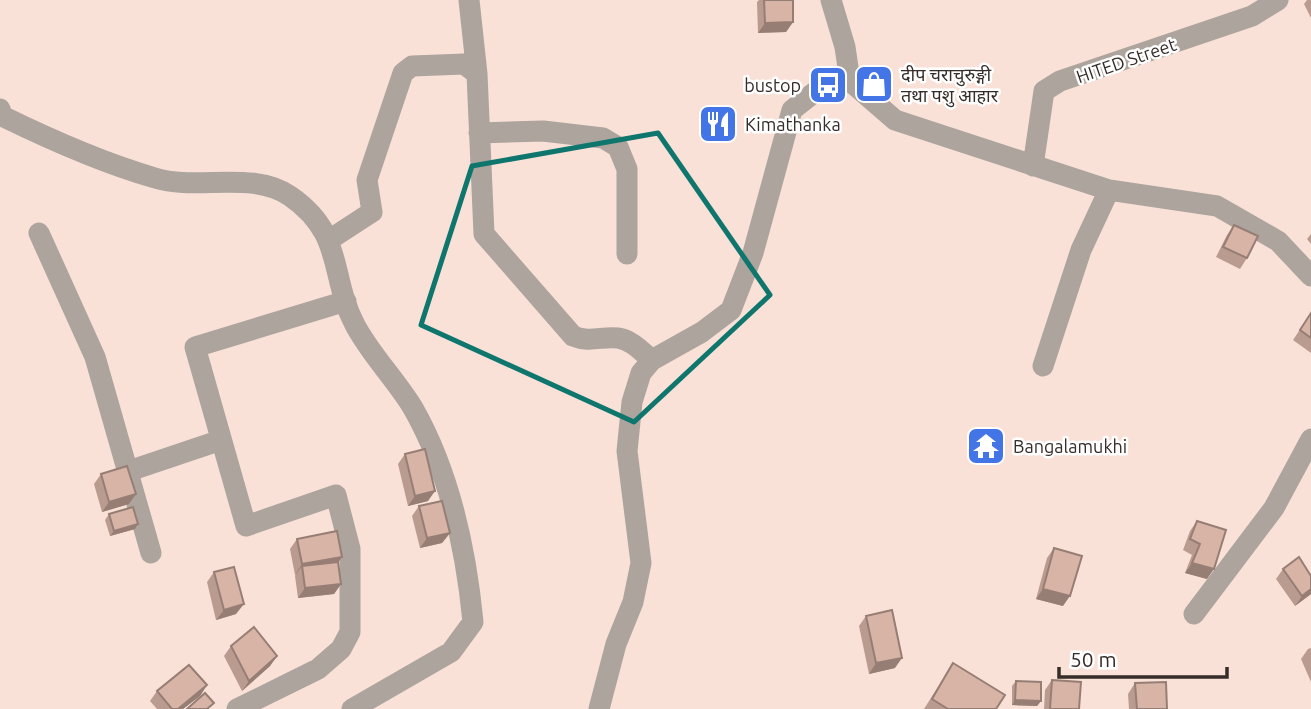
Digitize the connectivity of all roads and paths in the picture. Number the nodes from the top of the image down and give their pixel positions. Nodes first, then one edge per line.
1 (469, 0) edge
2 (831, 0) edge
3 (1278, 0) edge
4 (477, 74) junction
5 (850, 80) junction
6 (0, 109) edge
7 (480, 133) junction
8 (1033, 166) junction
9 (1109, 190) junction
10 (39, 233) dead end
11 (329, 240) junction
12 (627, 254) dead end
13 (1311, 276) edge
14 (346, 300) junction
15 (652, 360) junction
16 (1043, 366) dead end
17 (1311, 439) edge
18 (221, 440) junction
19 (129, 471) junction
20 (151, 553) dead end
21 (1194, 614) dead end
22 (237, 709) edge
23 (352, 709) edge
24 (599, 709) edge

1 - 4 street
2 - 5 street
3 - 8 street, HITED Street
4 - 7 street
4 - 11 street
5 - 8 street
5 - 15 street
6 - 11 street
7 - 12 street
7 - 15 street
8 - 9 street
9 - 13 street
9 - 16 street
10 - 19 street
11 - 14 street
14 - 18 street
14 - 23 street
15 - 24 street
17 - 21 street
18 - 19 street
18 - 22 street
19 - 20 street

